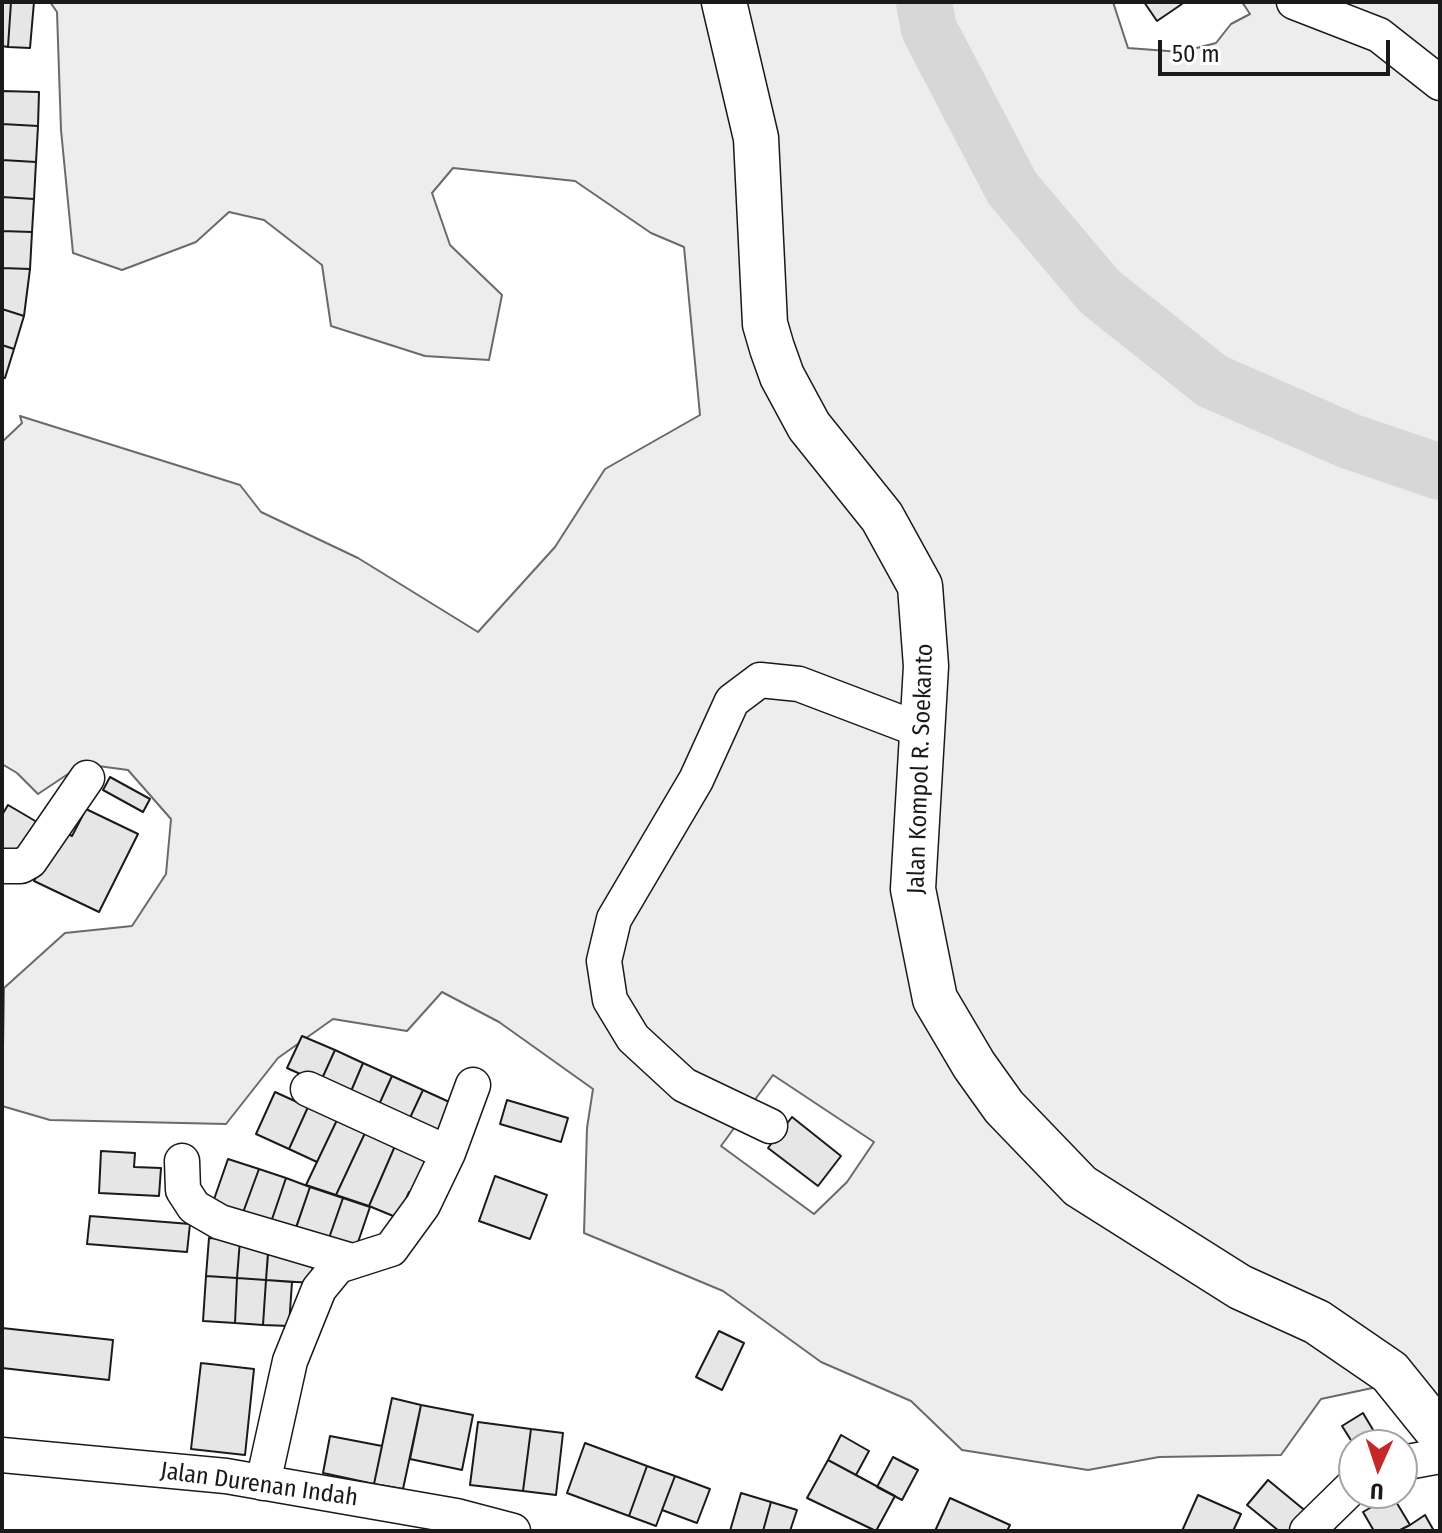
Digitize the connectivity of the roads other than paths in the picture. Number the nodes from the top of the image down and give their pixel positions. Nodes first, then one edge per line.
1 (724, 2) edge
2 (1294, 2) edge
3 (1440, 83) edge
4 (920, 730) junction
5 (87, 778) dead end
6 (2, 866) edge
7 (473, 1085) dead end
8 (308, 1089) dead end
9 (770, 1126) dead end
10 (448, 1153) junction
11 (182, 1161) dead end
12 (352, 1261) junction
13 (1440, 1434) edge
14 (2, 1455) edge
15 (1440, 1456) edge
16 (1418, 1460) edge
17 (263, 1483) junction
18 (1338, 1501) edge
19 (513, 1531) edge
20 (1307, 1531) edge

1 - 4 main road, Jalan Kompol R. Soekanto
2 - 3 street
4 - 9 street
4 - 13 main road, Jalan Kompol R. Soekanto
5 - 6 street
7 - 10 street
8 - 10 street
10 - 12 street
11 - 12 street
12 - 17 street
14 - 17 street, Jalan Durenan Indah
15 - 16 street
17 - 19 street, Jalan Durenan Indah
18 - 20 street

